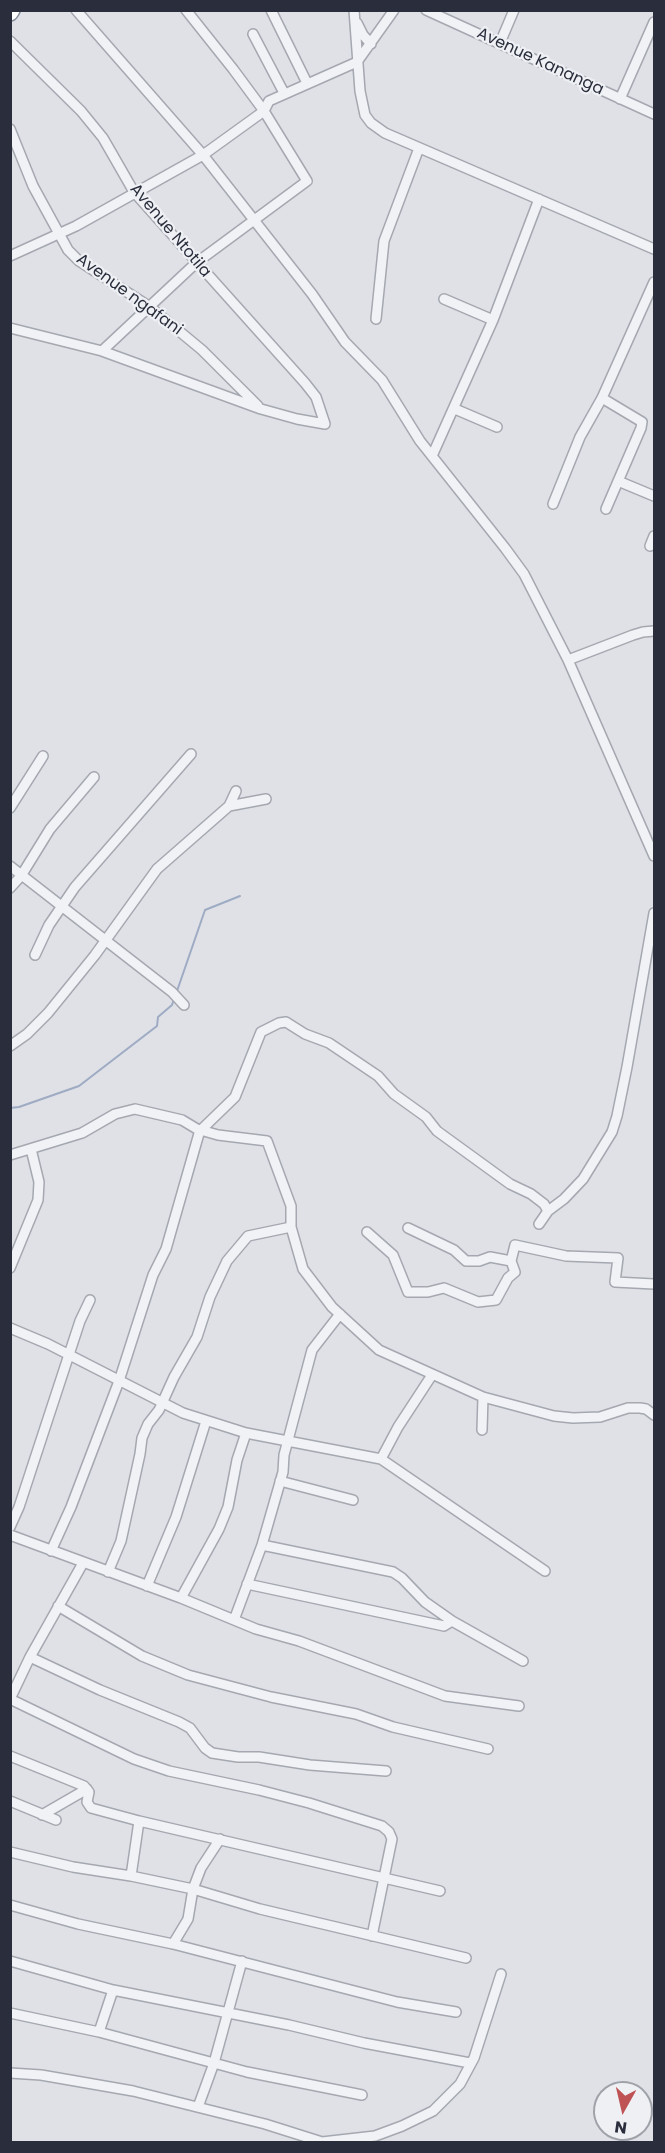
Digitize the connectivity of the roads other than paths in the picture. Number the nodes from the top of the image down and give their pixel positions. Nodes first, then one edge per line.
1 (76, 10) edge
2 (186, 10) edge
3 (270, 10) edge
4 (394, 10) edge
5 (426, 10) edge
6 (514, 10) edge
7 (354, 11) edge
8 (385, 15) edge
9 (654, 22) edge
10 (253, 34) dead end
11 (10, 41) edge
12 (500, 43) junction
13 (372, 44) junction
14 (357, 62) junction
15 (307, 82) junction
16 (284, 93) junction
17 (620, 99) junction
18 (264, 111) junction
19 (654, 114) edge
20 (10, 129) edge
21 (419, 148) junction
22 (203, 155) junction
23 (134, 192) junction
24 (539, 199) junction
25 (254, 220) junction
26 (58, 234) junction
27 (654, 249) edge
28 (10, 256) edge
29 (196, 263) junction
30 (654, 282) edge
31 (444, 299) dead end
32 (150, 307) junction
33 (376, 319) dead end
34 (493, 320) junction
35 (10, 328) edge
36 (102, 351) junction
37 (602, 398) junction
38 (261, 409) junction
39 (455, 409) junction
40 (497, 427) dead end
41 (432, 456) junction
42 (618, 481) junction
43 (654, 496) edge
44 (553, 504) dead end
45 (606, 509) dead end
46 (654, 536) edge
47 (650, 546) dead end
48 (654, 632) edge
49 (568, 660) junction
50 (191, 754) dead end
51 (43, 756) dead end
52 (94, 777) dead end
53 (236, 791) dead end
54 (266, 799) dead end
55 (229, 806) junction
56 (10, 808) edge
57 (654, 856) edge
58 (10, 866) edge
59 (21, 876) junction
60 (10, 888) edge
61 (62, 907) junction
62 (654, 913) edge
63 (106, 940) junction
64 (35, 955) dead end
65 (184, 1005) dead end
66 (10, 1046) edge
67 (201, 1130) junction
68 (31, 1149) junction
69 (10, 1155) edge
70 (548, 1211) junction
71 (538, 1224) dead end
72 (291, 1227) junction
73 (408, 1228) dead end
74 (367, 1232) dead end
75 (511, 1261) junction
76 (10, 1268) edge
77 (654, 1284) edge
78 (90, 1300) dead end
79 (339, 1314) junction
80 (10, 1328) edge
81 (70, 1356) junction
82 (432, 1376) junction
83 (119, 1381) junction
84 (483, 1397) junction
85 (162, 1403) junction
86 (654, 1415) edge
87 (206, 1420) junction
88 (482, 1430) dead end
89 (246, 1433) junction
90 (288, 1443) junction
91 (381, 1459) junction
92 (280, 1481) junction
93 (353, 1500) dead end
94 (10, 1527) edge
95 (10, 1535) edge
96 (262, 1545) junction
97 (51, 1551) junction
98 (83, 1563) junction
99 (545, 1571) dead end
100 (108, 1572) junction
101 (247, 1584) junction
102 (147, 1586) junction
103 (181, 1598) junction
104 (58, 1605) junction
105 (234, 1620) junction
106 (452, 1621) junction
107 (30, 1657) junction
108 (524, 1661) dead end
109 (15, 1679) edge
110 (519, 1706) dead end
111 (488, 1749) dead end
112 (10, 1756) edge
113 (386, 1771) dead end
114 (87, 1789) junction
115 (10, 1801) edge
116 (42, 1815) junction
117 (56, 1820) dead end
118 (139, 1821) junction
119 (220, 1839) junction
120 (10, 1852) edge
121 (131, 1876) junction
122 (384, 1877) junction
123 (194, 1889) junction
124 (440, 1891) dead end
125 (10, 1905) edge
126 (372, 1936) junction
127 (173, 1944) junction
128 (466, 1958) dead end
129 (10, 1961) edge
130 (242, 1961) junction
131 (501, 1974) dead end
132 (113, 1990) junction
133 (456, 2012) dead end
134 (10, 2013) edge
135 (228, 2014) junction
136 (99, 2032) junction
137 (214, 2063) junction
138 (470, 2063) junction
139 (10, 2073) edge
140 (362, 2095) dead end
141 (198, 2107) junction

1 - 22 street
2 - 18 street
3 - 15 street
4 - 8 street
5 - 12 street, Avenue Kananga
6 - 12 street
7 - 13 street
7 - 14 street
8 - 13 street
9 - 17 street
10 - 16 street
11 - 23 street, Avenue Ntotila
12 - 17 street, Avenue Kananga
13 - 14 street
14 - 15 street
14 - 21 street
15 - 16 street
16 - 18 street
17 - 19 street, Avenue Kananga
18 - 22 street
18 - 25 street
20 - 26 street, Avenue ngafani
21 - 24 street
21 - 33 street
22 - 23 street
22 - 25 street
23 - 26 street
23 - 29 street, Avenue Ntotila
24 - 27 street
24 - 34 street
25 - 29 street
25 - 41 street
26 - 28 street
26 - 32 street, Avenue ngafani
29 - 32 street
29 - 38 street, Avenue Ntotila
30 - 37 street
31 - 34 street
32 - 36 street
32 - 38 street, Avenue ngafani
34 - 39 street
35 - 36 street
36 - 38 street
37 - 42 street
37 - 44 street
39 - 40 street
39 - 41 street
41 - 49 street
42 - 43 street
42 - 45 street
46 - 47 street
48 - 49 street
49 - 57 street
50 - 61 street
51 - 56 street
52 - 59 street
53 - 55 street
54 - 55 street
55 - 63 street
58 - 59 street
59 - 60 street
59 - 61 street
61 - 63 street
61 - 64 street
62 - 70 street
63 - 65 street
63 - 66 street
67 - 68 street
67 - 70 street
67 - 72 street
67 - 83 street
68 - 69 street
68 - 76 street
70 - 71 street
72 - 79 street
72 - 85 street
73 - 75 street
74 - 75 street
75 - 77 street
78 - 81 street
79 - 82 street
79 - 90 street
80 - 81 street
81 - 83 street
81 - 94 street
82 - 84 street
82 - 91 street
83 - 85 street
83 - 97 street
84 - 86 street
84 - 88 street
85 - 87 street
85 - 100 street
87 - 89 street
87 - 102 street
89 - 90 street
89 - 103 street
90 - 91 street
90 - 92 street
91 - 99 street
92 - 93 street
92 - 96 street
95 - 97 street
96 - 101 street
96 - 106 street
97 - 98 street
98 - 100 street
98 - 104 street
100 - 102 street
101 - 105 street
101 - 106 street
102 - 103 street
103 - 105 street
104 - 107 street
104 - 111 street
105 - 110 street
106 - 108 street
107 - 109 street
107 - 113 street
109 - 122 street
112 - 114 street
114 - 116 street
114 - 118 street
115 - 116 street
116 - 117 street
118 - 119 street
118 - 121 street
119 - 122 street
119 - 123 street
120 - 121 street
121 - 123 street
122 - 124 street
122 - 126 street
123 - 126 street
123 - 127 street
125 - 127 street
126 - 128 street
127 - 130 street
129 - 132 street
130 - 133 street
130 - 135 street
131 - 138 street
132 - 135 street
132 - 136 street
134 - 136 street
135 - 137 street
135 - 138 street
136 - 137 street
137 - 140 street
137 - 141 street
138 - 141 street
139 - 141 street

